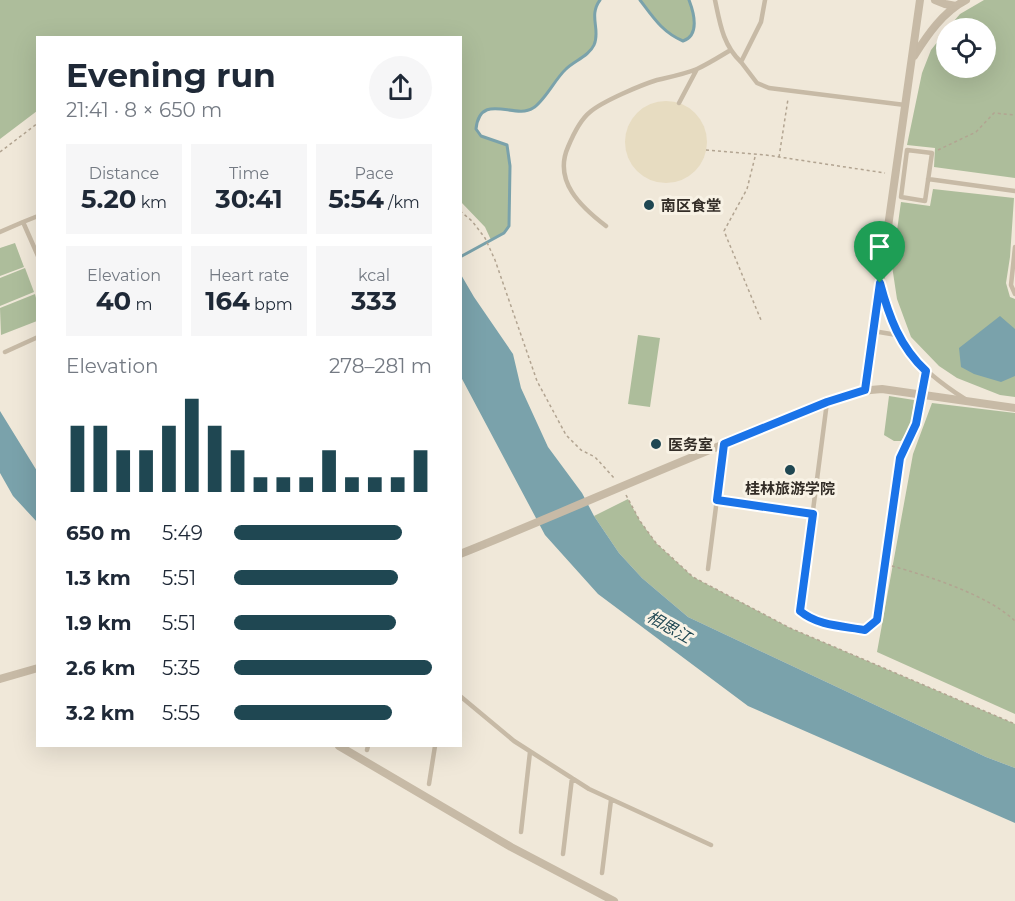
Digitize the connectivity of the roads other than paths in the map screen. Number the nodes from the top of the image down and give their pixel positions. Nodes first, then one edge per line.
1 (715, 0) edge
2 (765, 0) edge
3 (920, 0) edge
4 (935, 0) edge
5 (966, 0) edge
6 (956, 6) junction
7 (729, 51) junction
8 (911, 59) junction
9 (741, 62) junction
10 (697, 69) junction
11 (680, 103) dead end
12 (905, 105) junction
13 (899, 175) junction
14 (928, 179) junction
15 (1015, 191) edge
16 (36, 217) edge
17 (23, 222) junction
18 (606, 226) dead end
19 (0, 232) edge
20 (1015, 247) edge
21 (36, 251) edge
22 (880, 283) junction
23 (1015, 294) edge
24 (873, 331) junction
25 (897, 335) junction
26 (36, 339) edge
27 (5, 352) dead end
28 (926, 371) junction
29 (865, 390) junction
30 (923, 395) junction
31 (827, 402) junction
32 (970, 402) junction
33 (1015, 408) edge
34 (724, 444) junction
35 (717, 500) junction
36 (813, 514) junction
37 (462, 553) edge
38 (708, 569) dead end
39 (36, 669) edge
40 (0, 679) edge
41 (462, 698) edge
42 (341, 747) edge
43 (435, 747) edge
44 (530, 752) junction
45 (572, 778) junction
46 (429, 784) dead end
47 (611, 800) junction
48 (521, 832) dead end
49 (711, 845) dead end
50 (563, 854) dead end
51 (602, 873) dead end
52 (614, 901) edge

1 - 7 lane
2 - 9 lane
3 - 8 street
4 - 6 street
5 - 6 street
6 - 8 street
7 - 9 lane
7 - 10 lane
8 - 12 street
9 - 12 lane
10 - 11 lane
10 - 18 lane
12 - 13 street
13 - 14 lane
13 - 14 lane
13 - 22 street
14 - 15 lane
16 - 17 lane
17 - 19 lane
17 - 21 lane
20 - 23 lane
22 - 24 street
22 - 25 lane
24 - 25 lane
24 - 29 street
25 - 28 lane
26 - 27 lane
28 - 30 lane
28 - 32 lane
29 - 30 street
29 - 31 street
30 - 32 street
30 - 36 lane
31 - 34 street
31 - 36 lane
32 - 33 street
34 - 35 lane
34 - 37 street
35 - 36 lane
35 - 38 lane
39 - 40 street
41 - 44 lane
42 - 52 street
43 - 46 lane
44 - 45 lane
44 - 48 lane
45 - 47 lane
45 - 50 lane
47 - 49 lane
47 - 51 lane

